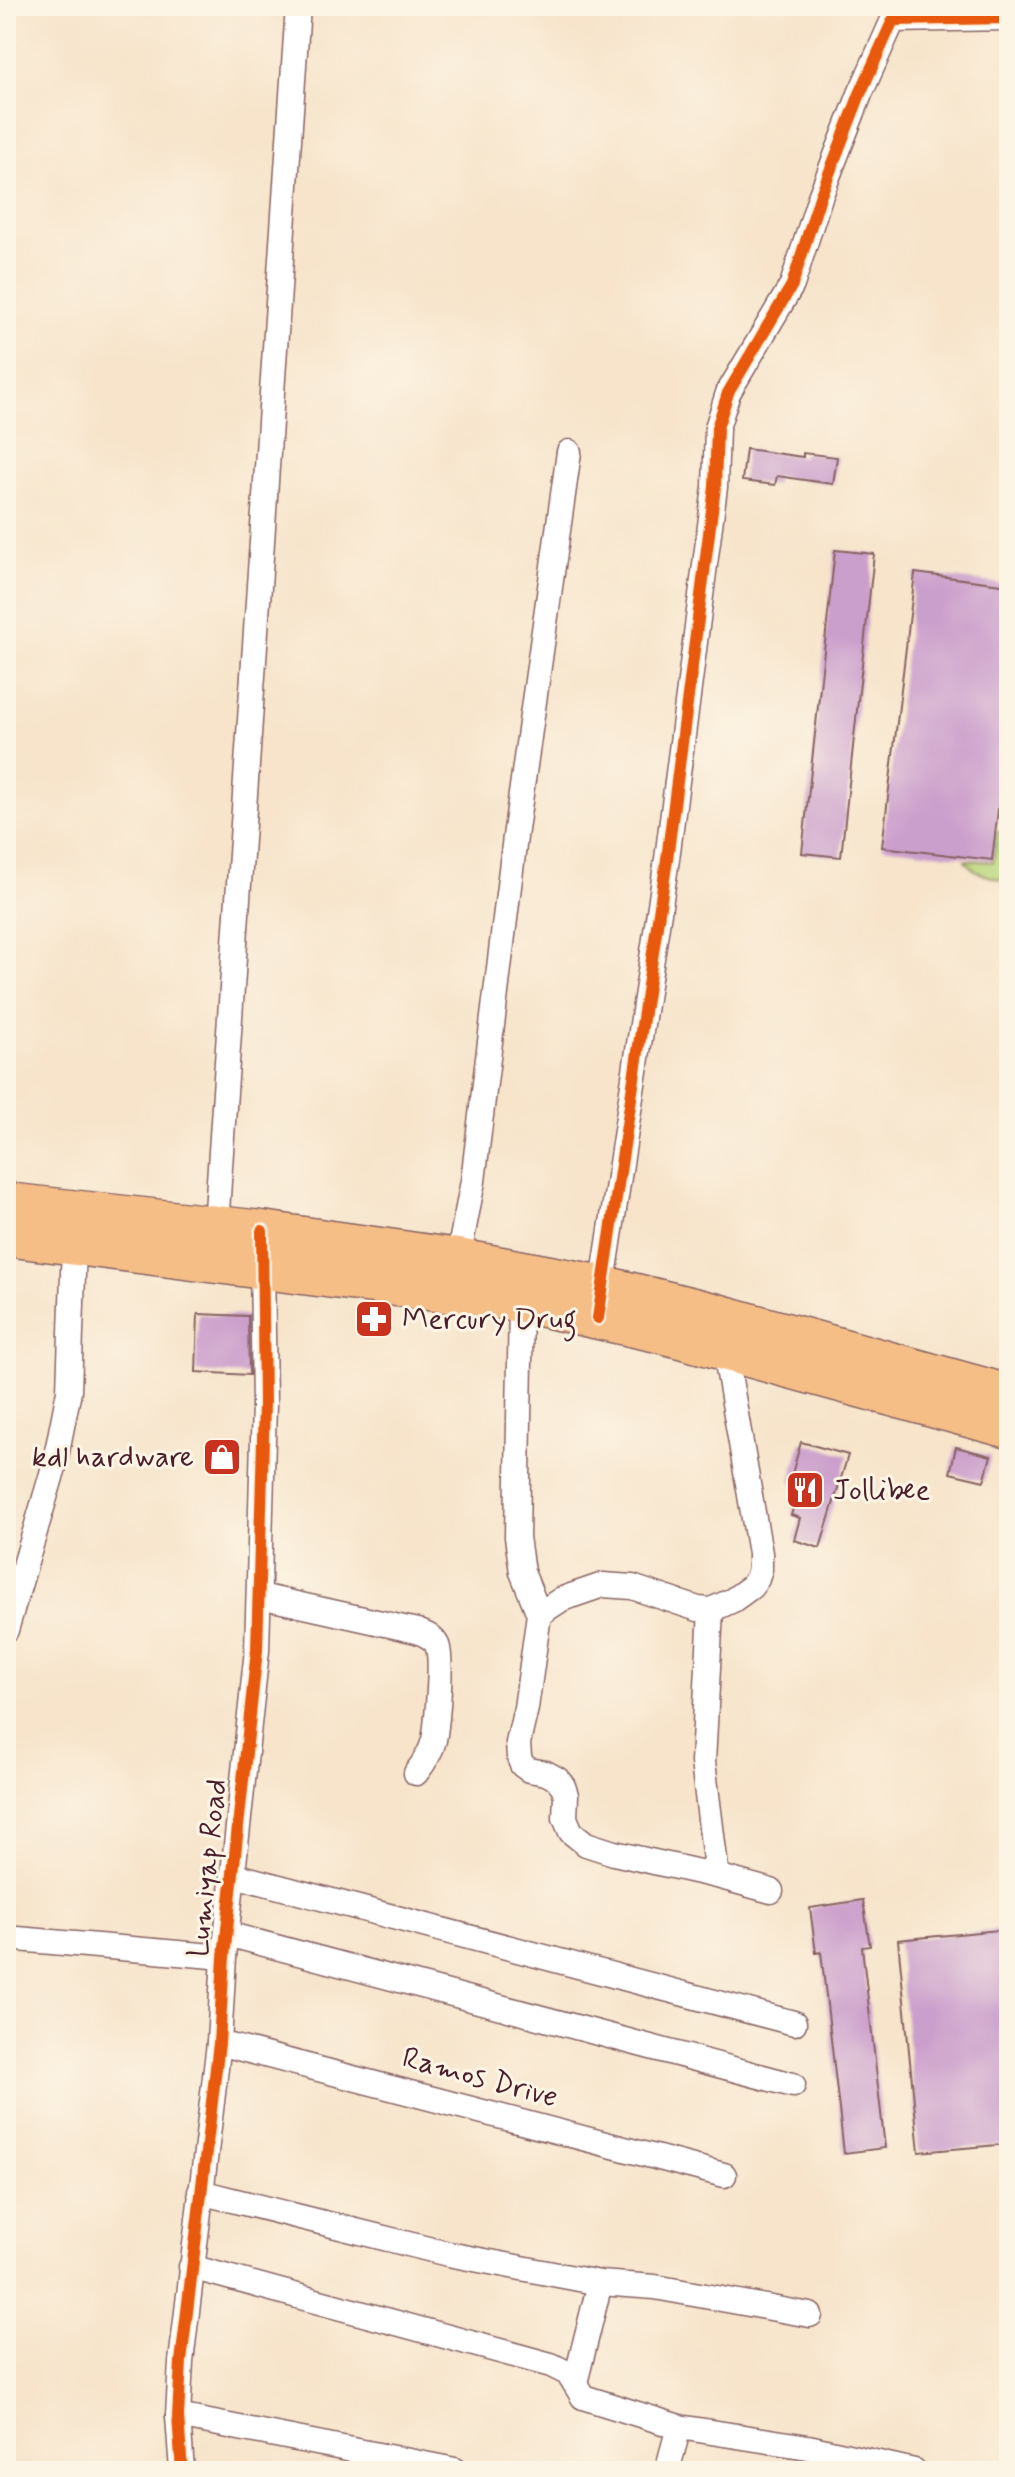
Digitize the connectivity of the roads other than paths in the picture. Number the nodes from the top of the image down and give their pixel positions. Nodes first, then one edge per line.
1 (298, 6) edge
2 (1009, 18) edge
3 (569, 452) dead end
4 (6, 1203) edge
5 (216, 1226) junction
6 (6, 1236) edge
7 (74, 1245) junction
8 (262, 1250) junction
9 (458, 1259) junction
10 (521, 1302) junction
11 (600, 1302) junction
12 (725, 1351) junction
13 (1009, 1395) edge
14 (1009, 1428) edge
15 (260, 1596) junction
16 (711, 1610) junction
17 (539, 1614) junction
18 (6, 1630) edge
19 (416, 1773) dead end
20 (234, 1875) junction
21 (717, 1876) junction
22 (771, 1891) dead end
23 (6, 1938) edge
24 (225, 1945) junction
25 (794, 2023) dead end
26 (219, 2043) junction
27 (793, 2085) dead end
28 (724, 2175) dead end
29 (200, 2192) junction
30 (191, 2267) junction
31 (600, 2283) junction
32 (810, 2315) dead end
33 (575, 2383) junction
34 (178, 2416) junction
35 (679, 2427) junction
36 (455, 2470) edge
37 (182, 2471) edge
38 (667, 2471) edge
39 (914, 2471) edge

1 - 5 street
2 - 11 street
3 - 9 street
4 - 5 highway
5 - 8 highway
6 - 7 highway
7 - 8 highway
7 - 18 street
8 - 9 highway
8 - 10 highway
8 - 15 street, Lumiyap Road
9 - 11 highway
10 - 11 highway
10 - 17 street
11 - 12 highway
11 - 13 highway
12 - 14 highway
12 - 16 street
15 - 19 street
15 - 20 street, Lumiyap Road
16 - 17 street
16 - 21 street
17 - 21 street
20 - 24 street, Lumiyap Road
20 - 25 street
21 - 22 street
23 - 24 street
24 - 26 street, Lumiyap Road
24 - 27 street
26 - 28 street, Ramos Drive
26 - 29 street, Lumiyap Road
29 - 30 street, Lumiyap Road
29 - 31 street
30 - 33 street
30 - 34 street, Lumiyap Road
31 - 32 street
31 - 33 street
33 - 35 street
34 - 36 street
34 - 37 street, Lumiyap Road
35 - 38 street
35 - 39 street

